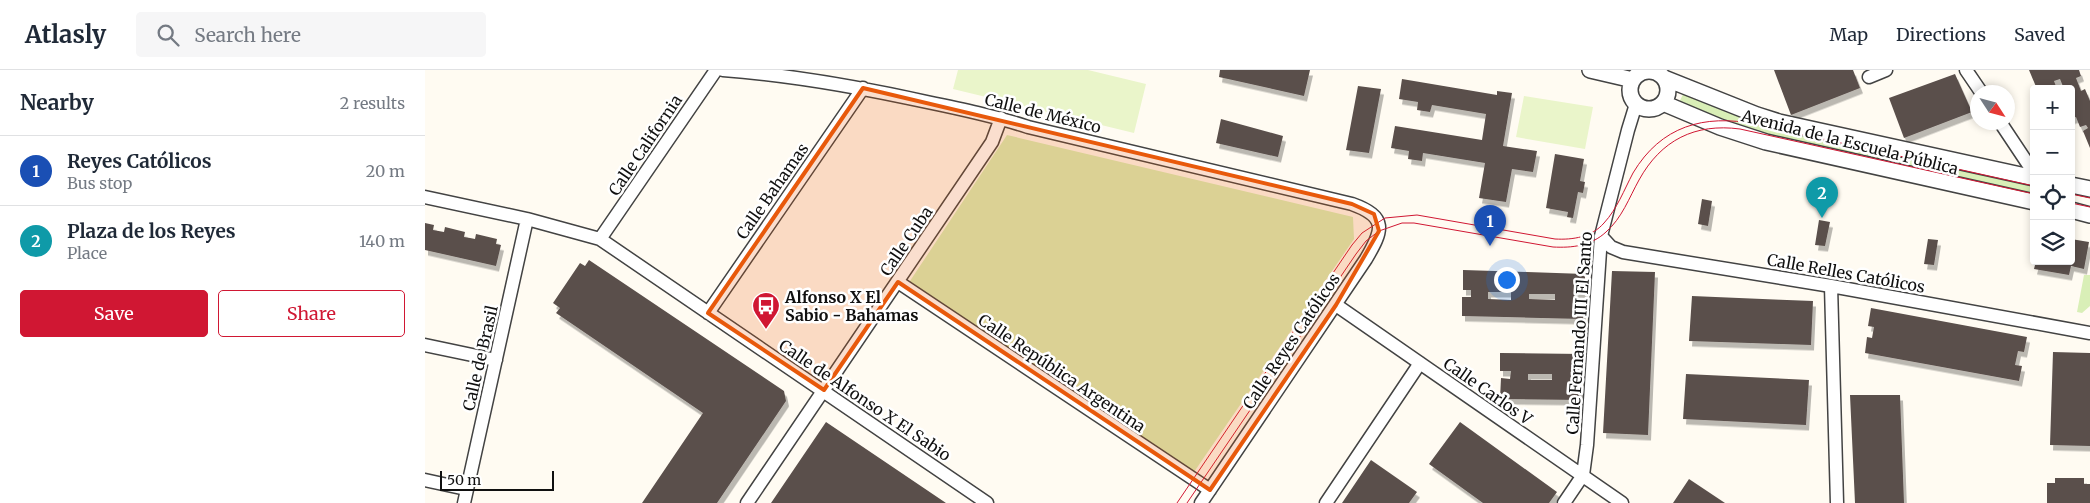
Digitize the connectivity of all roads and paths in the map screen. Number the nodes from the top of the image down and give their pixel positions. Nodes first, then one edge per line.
1 (716, 70) edge
2 (723, 70) edge
3 (1591, 70) edge
4 (1886, 70) edge
5 (1966, 70) edge
6 (1656, 73) edge
7 (1869, 77) dead end
8 (1633, 80) junction
9 (1976, 85) edge
10 (863, 88) junction
11 (1663, 103) junction
12 (1636, 104) junction
13 (1001, 118) junction
14 (2005, 130) edge
15 (2030, 166) edge
16 (2030, 177) edge
17 (2075, 186) edge
18 (2090, 189) edge
19 (425, 197) edge
20 (2030, 201) edge
21 (1352, 204) joint
22 (2075, 211) edge
23 (2090, 215) edge
24 (527, 219) junction
25 (1601, 236) junction
26 (600, 239) junction
27 (898, 282) junction
28 (1831, 286) junction
29 (1336, 305) junction
30 (707, 313) junction
31 (2090, 333) edge
32 (425, 345) edge
33 (496, 360) junction
34 (1420, 363) junction
35 (823, 390) junction
36 (1583, 475) junction
37 (425, 480) edge
38 (466, 489) junction
39 (1209, 490) junction
40 (464, 503) edge
41 (747, 503) edge
42 (987, 503) edge
43 (1201, 503) edge
44 (1326, 503) edge
45 (1564, 503) edge
46 (1622, 503) edge
47 (1837, 503) edge

1 - 26 street, Calle California
2 - 10 street, Calle de México
3 - 8 street
4 - 7 street
5 - 9 street
6 - 8 street
6 - 11 street
6 - 16 street, Avenida de la Escuela Pública
8 - 12 street
10 - 13 street, Calle de México
10 - 30 street, Calle Bahamas
11 - 12 street
11 - 20 street, Avenida de la Escuela Pública
12 - 25 street, Calle Fernando III El Santo
13 - 21 street, Calle de México
13 - 27 street, Calle Cuba
14 - 15 street
17 - 18 street
19 - 24 street, Calle de Alfonso X El Sabio
21 - 29 street, Calle Reyes Católicos
22 - 23 street
24 - 26 street, Calle de Alfonso X El Sabio
24 - 33 street, Calle de Brasil
25 - 28 street, Calle Relles Católicos
25 - 36 street, Calle Fernando III El Santo
26 - 30 street, Calle de Alfonso X El Sabio
27 - 35 street, Calle Cuba
27 - 39 street, Calle República Argentina
28 - 31 street, Calle Relles Católicos
28 - 47 street
29 - 34 street, Calle Carlos V
29 - 39 street, Calle Reyes Católicos
30 - 35 street, Calle de Alfonso X El Sabio
32 - 33 street
33 - 38 street, Calle de Brasil
34 - 36 street, Calle Carlos V
34 - 44 street
35 - 41 street, Calle Cuba
35 - 42 street, Calle de Alfonso X El Sabio
36 - 45 street, Calle Fernando III El Santo
36 - 46 street, Calle Carlos V
37 - 38 street
38 - 40 street, Calle de Brasil
39 - 43 street, Calle Reyes Católicos

